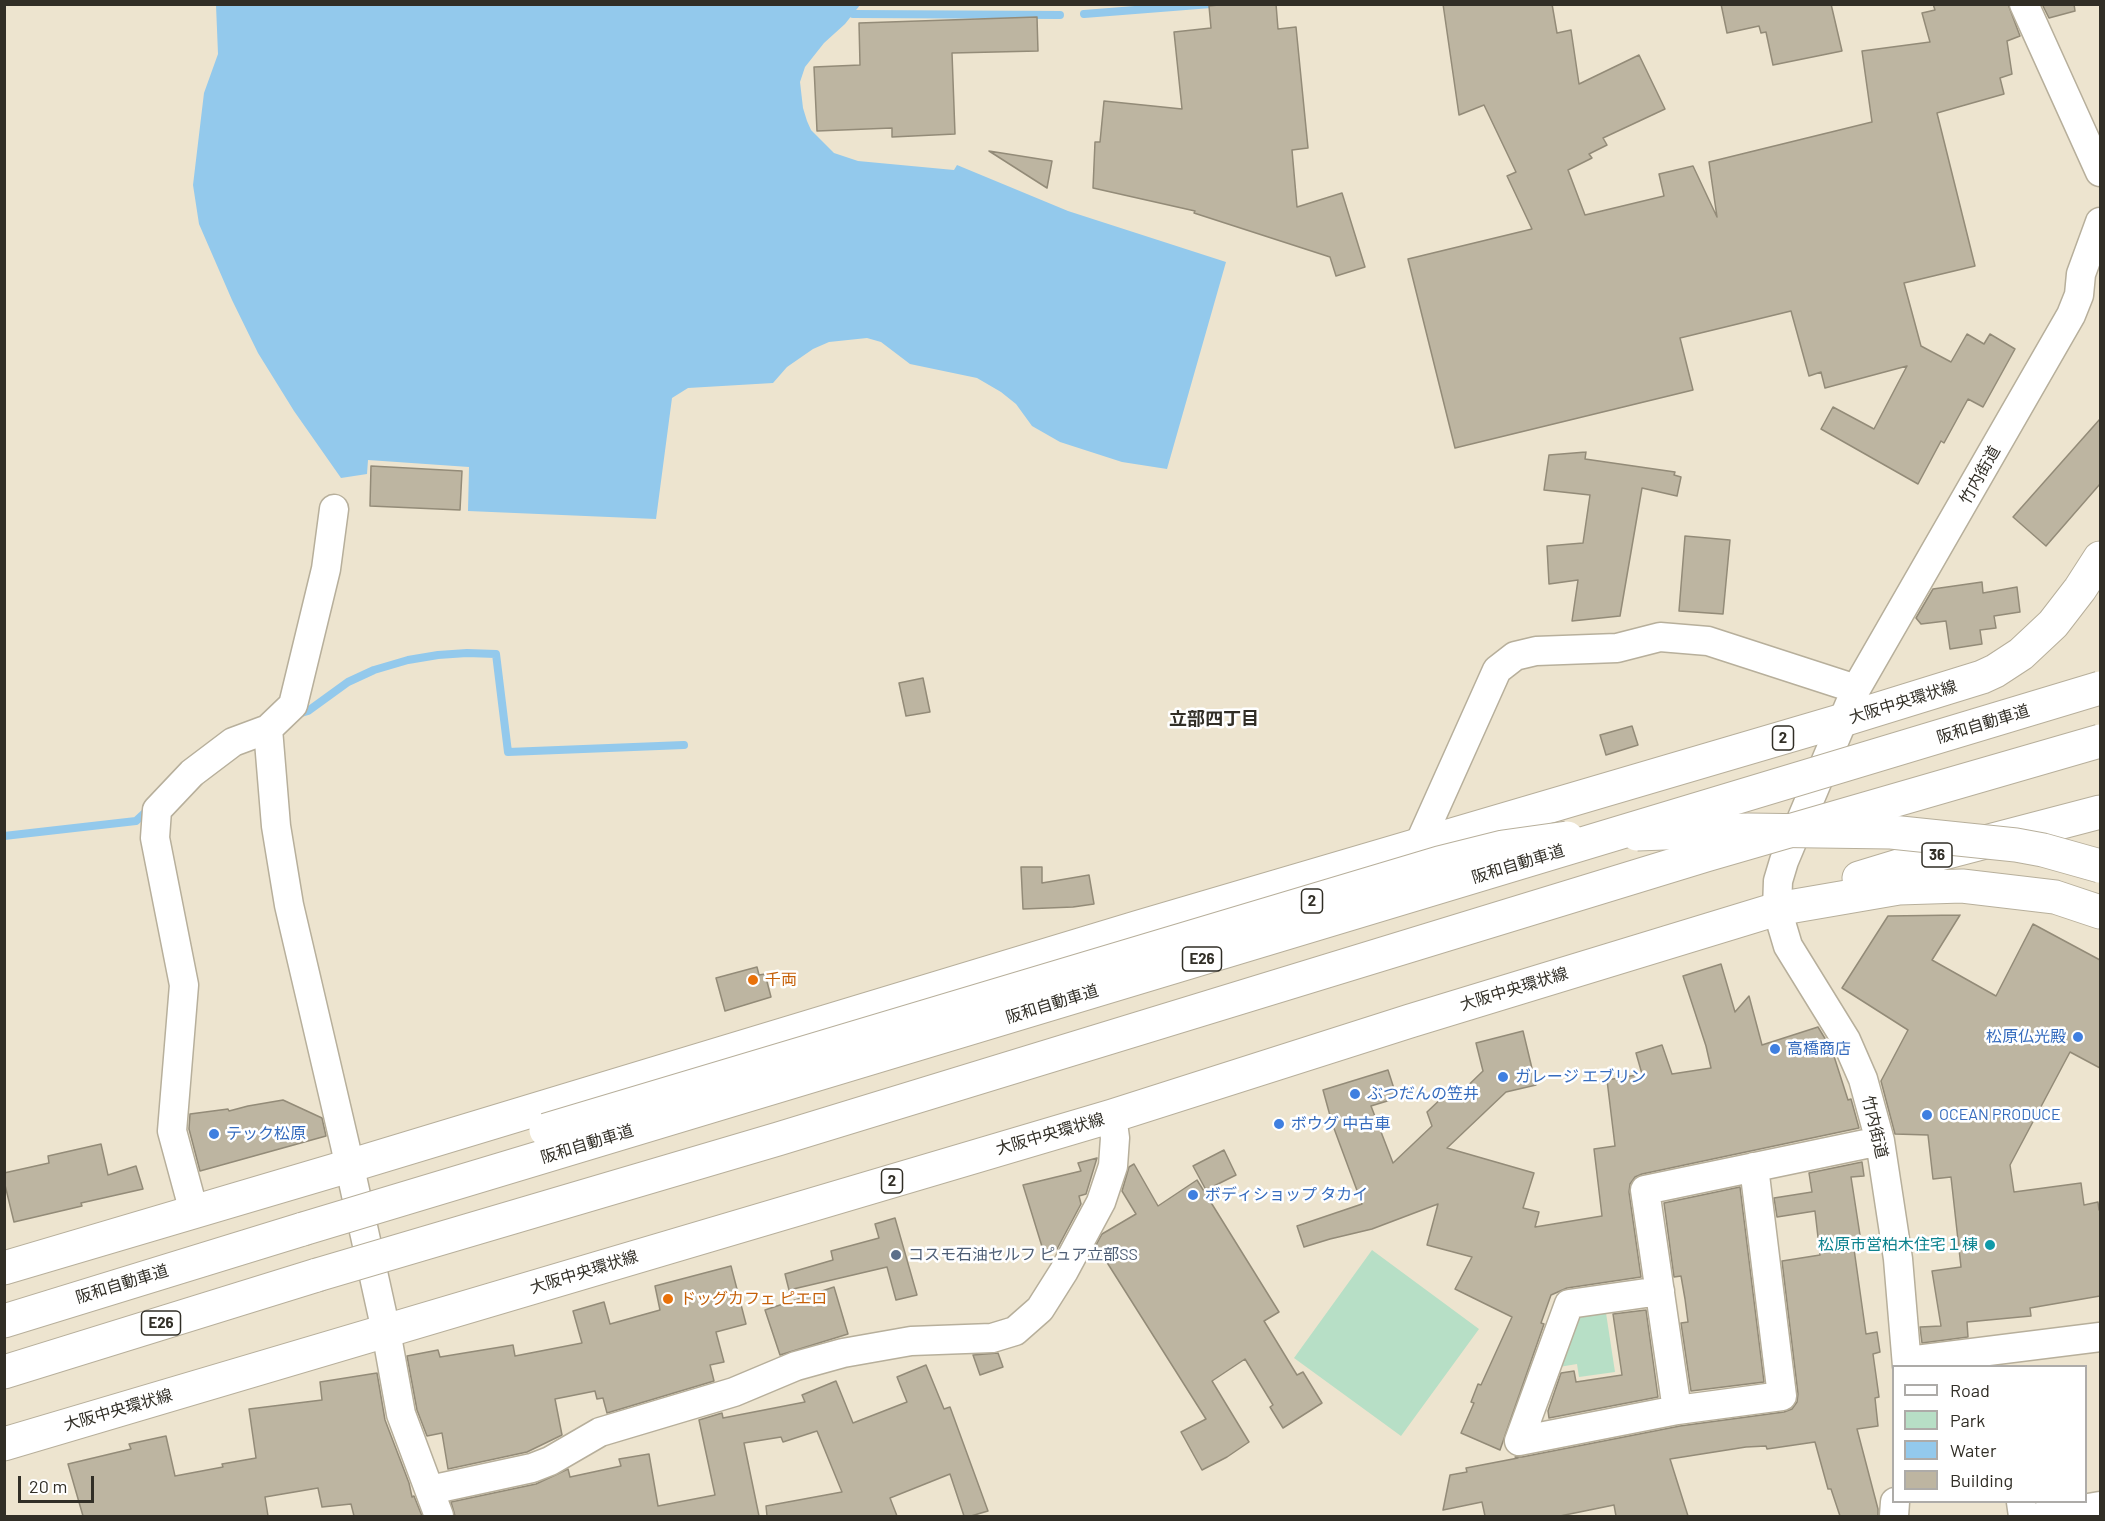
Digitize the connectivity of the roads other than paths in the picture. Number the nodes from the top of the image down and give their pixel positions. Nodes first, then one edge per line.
1 (2024, 4) edge
2 (2100, 172) edge
3 (2100, 222) edge
4 (334, 509) dead end
5 (2100, 558) edge
6 (2100, 688) edge
7 (1856, 689) junction
8 (1843, 720) junction
9 (269, 728) junction
10 (2100, 741) edge
11 (2100, 812) edge
12 (1419, 844) junction
13 (2100, 866) edge
14 (1777, 909) junction
15 (2100, 912) edge
16 (1112, 1116) junction
17 (1880, 1141) junction
18 (349, 1166) junction
19 (1754, 1167) junction
20 (194, 1212) junction
21 (4, 1268) edge
22 (1659, 1291) junction
23 (4, 1320) edge
24 (386, 1331) junction
25 (2100, 1337) edge
26 (2001, 1358) edge
27 (1908, 1364) edge
28 (4, 1372) edge
29 (1677, 1410) junction
30 (4, 1444) edge
31 (435, 1503) edge
32 (2100, 1506) edge
33 (2042, 1516) edge

1 - 2 street
3 - 7 street, 竹内街道
4 - 9 street
5 - 8 main road, 大阪中央環状線 / 2
6 - 23 main road, 阪和自動車道 / E26, bridge
7 - 8 street, 竹内街道
7 - 12 street
8 - 12 main road, 大阪中央環状線 / 2
8 - 14 street, 竹内街道
9 - 18 street
9 - 20 street
10 - 28 main road, E26, bridge
11 - 14 main road, 36
12 - 18 main road, 大阪中央環状線 / 2
13 - 18 main road, 大阪中央環状線 / 2, bridge
14 - 15 main road, 大阪中央環状線 / 2
14 - 16 main road, 大阪中央環状線 / 2
14 - 17 street, 竹内街道
16 - 24 main road, 大阪中央環状線 / 2
16 - 31 street
17 - 19 street
17 - 27 street, 竹内街道
18 - 20 main road, 大阪中央環状線 / 2
18 - 24 street
19 - 22 street
19 - 29 street
20 - 21 main road, 大阪中央環状線 / 2
22 - 29 street
22 - 29 street
24 - 30 main road, 大阪中央環状線 / 2
24 - 31 street
25 - 26 street
26 - 27 street
32 - 33 street

